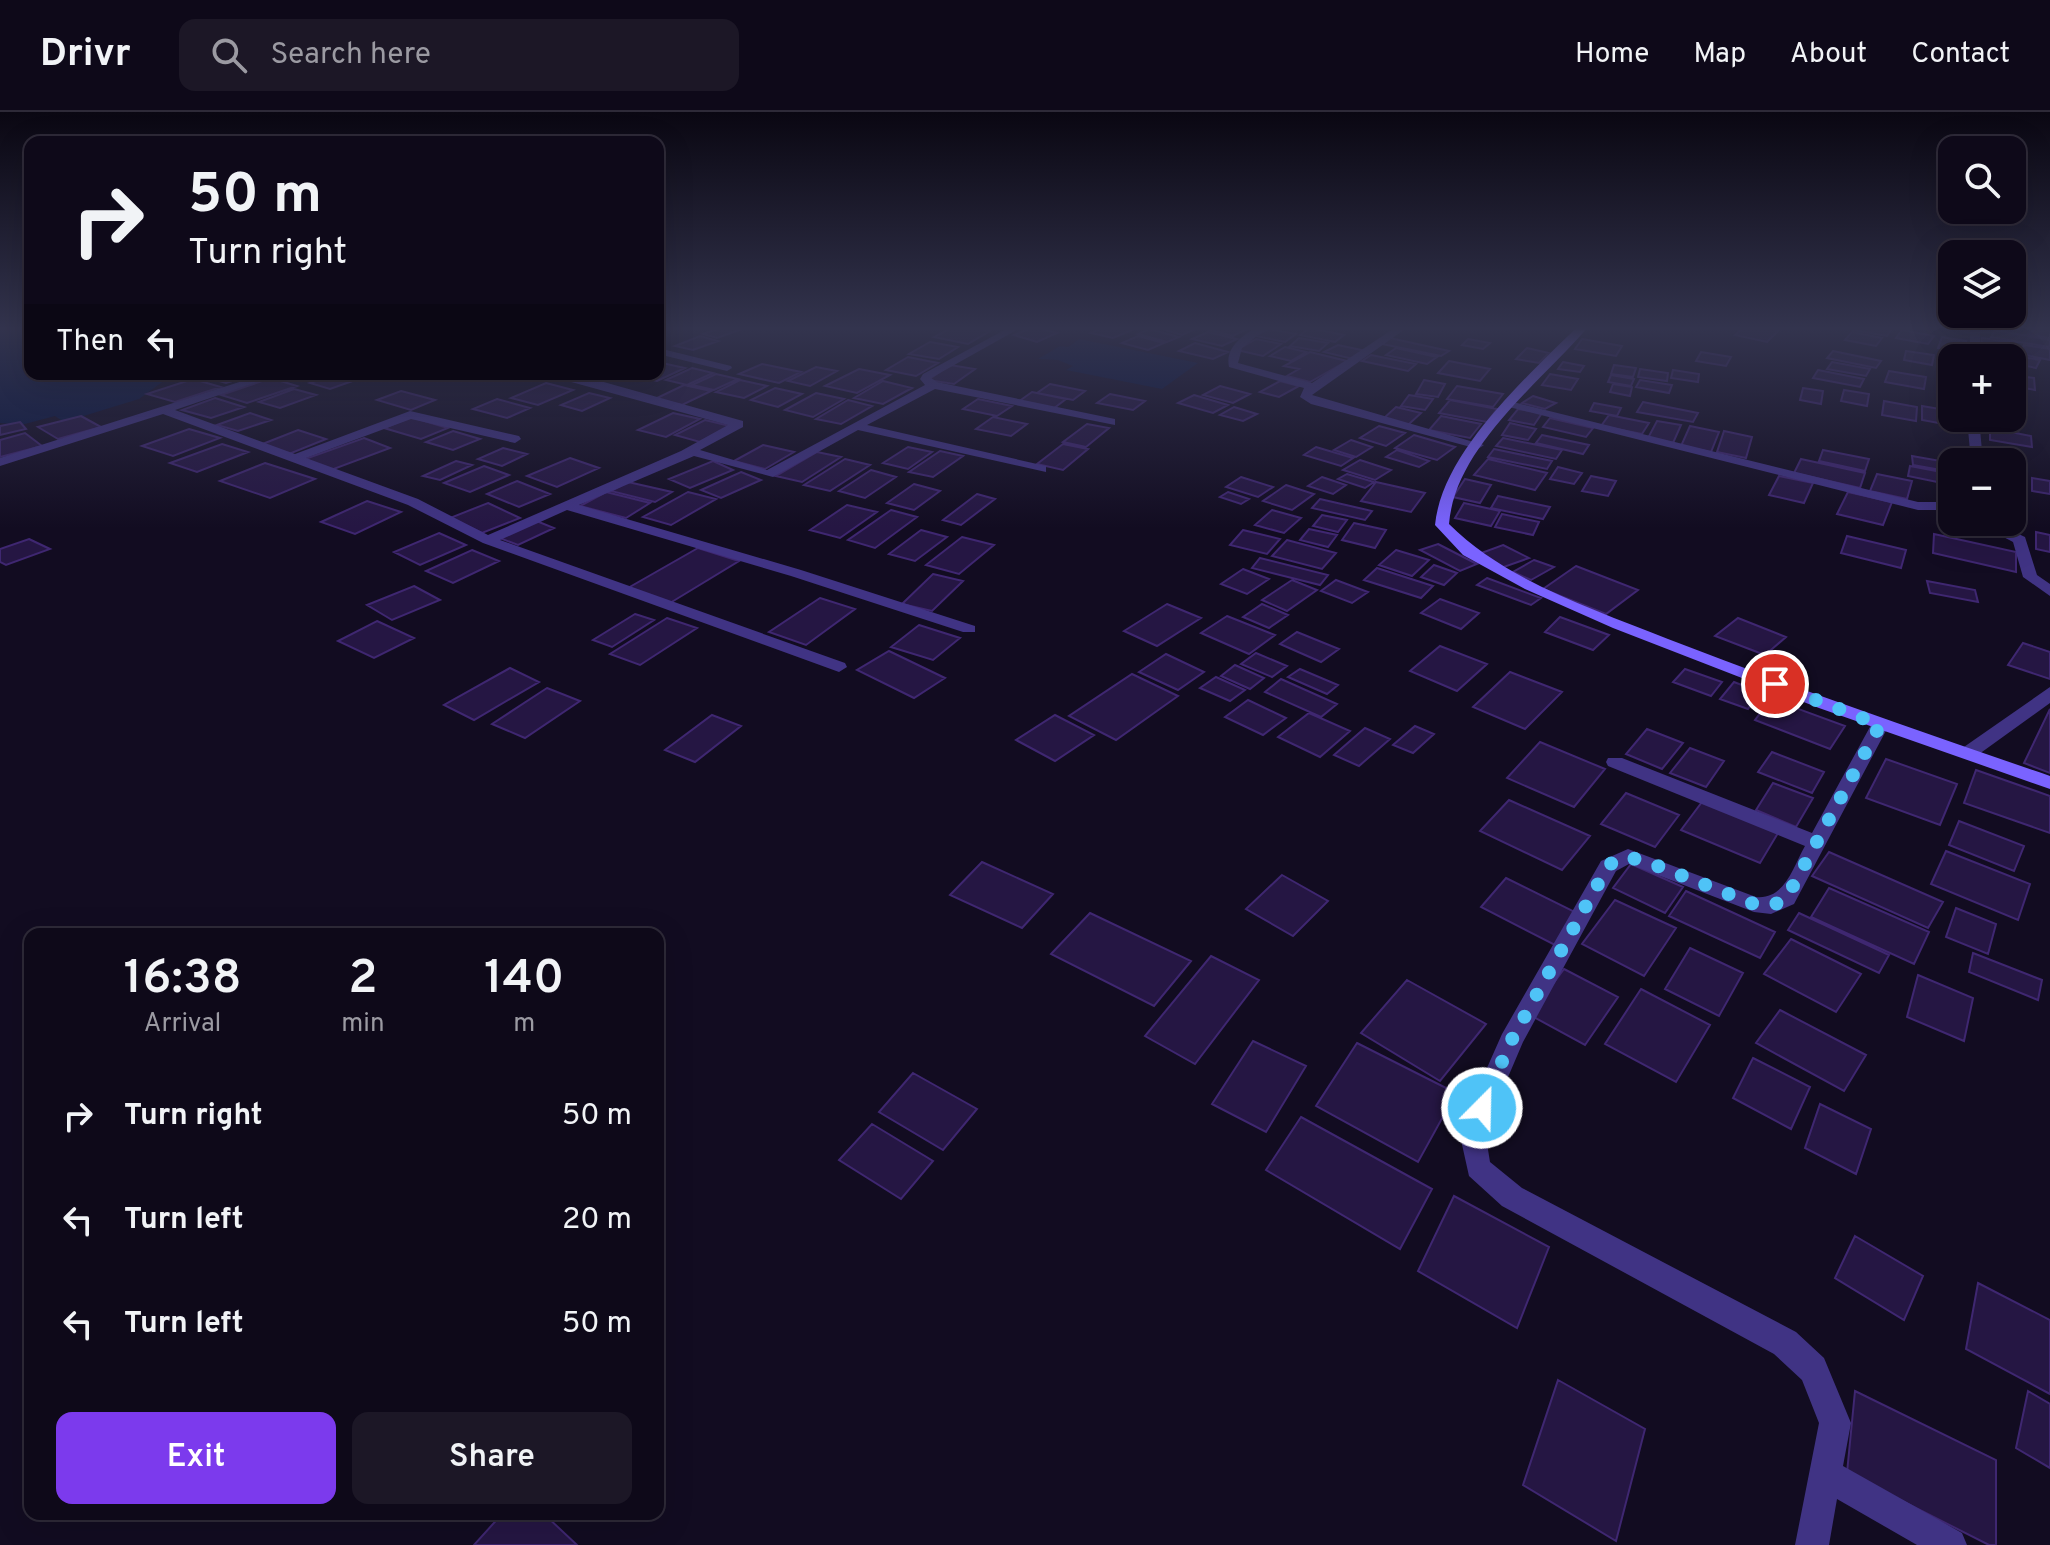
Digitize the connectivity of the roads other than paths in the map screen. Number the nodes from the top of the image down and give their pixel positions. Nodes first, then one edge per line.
1 (217, 394) edge
2 (628, 394) edge
3 (917, 394) edge
4 (976, 394) edge
5 (1306, 394) edge
6 (1519, 394) edge
7 (1509, 404) junction
8 (167, 411) junction
9 (1111, 422) dead end
10 (858, 427) junction
11 (515, 439) dead end
12 (1478, 445) junction
13 (683, 454) junction
14 (293, 459) junction
15 (0, 462) edge
16 (1041, 469) dead end
17 (565, 505) junction
18 (1938, 507) edge
19 (2012, 536) edge
20 (488, 540) junction
21 (2050, 591) edge
22 (969, 629) dead end
23 (839, 667) dead end
24 (2050, 692) edge
25 (1880, 725) junction
26 (1968, 753) junction
27 (1615, 762) dead end
28 (2050, 783) edge
29 (1815, 842) junction
30 (1826, 1474) junction
31 (1812, 1545) edge
32 (1950, 1545) edge

1 - 8 street
2 - 13 street
3 - 10 street
4 - 9 street
5 - 12 street
6 - 7 street
7 - 12 street
7 - 18 street
8 - 14 street
8 - 15 street
10 - 13 street
10 - 16 street
11 - 14 street
12 - 25 street
13 - 17 street
14 - 20 street
17 - 20 street
17 - 22 street
19 - 21 street
20 - 23 street
24 - 26 street
25 - 26 street
25 - 29 street
26 - 28 street
27 - 29 street
29 - 30 street
30 - 31 street
30 - 32 street

